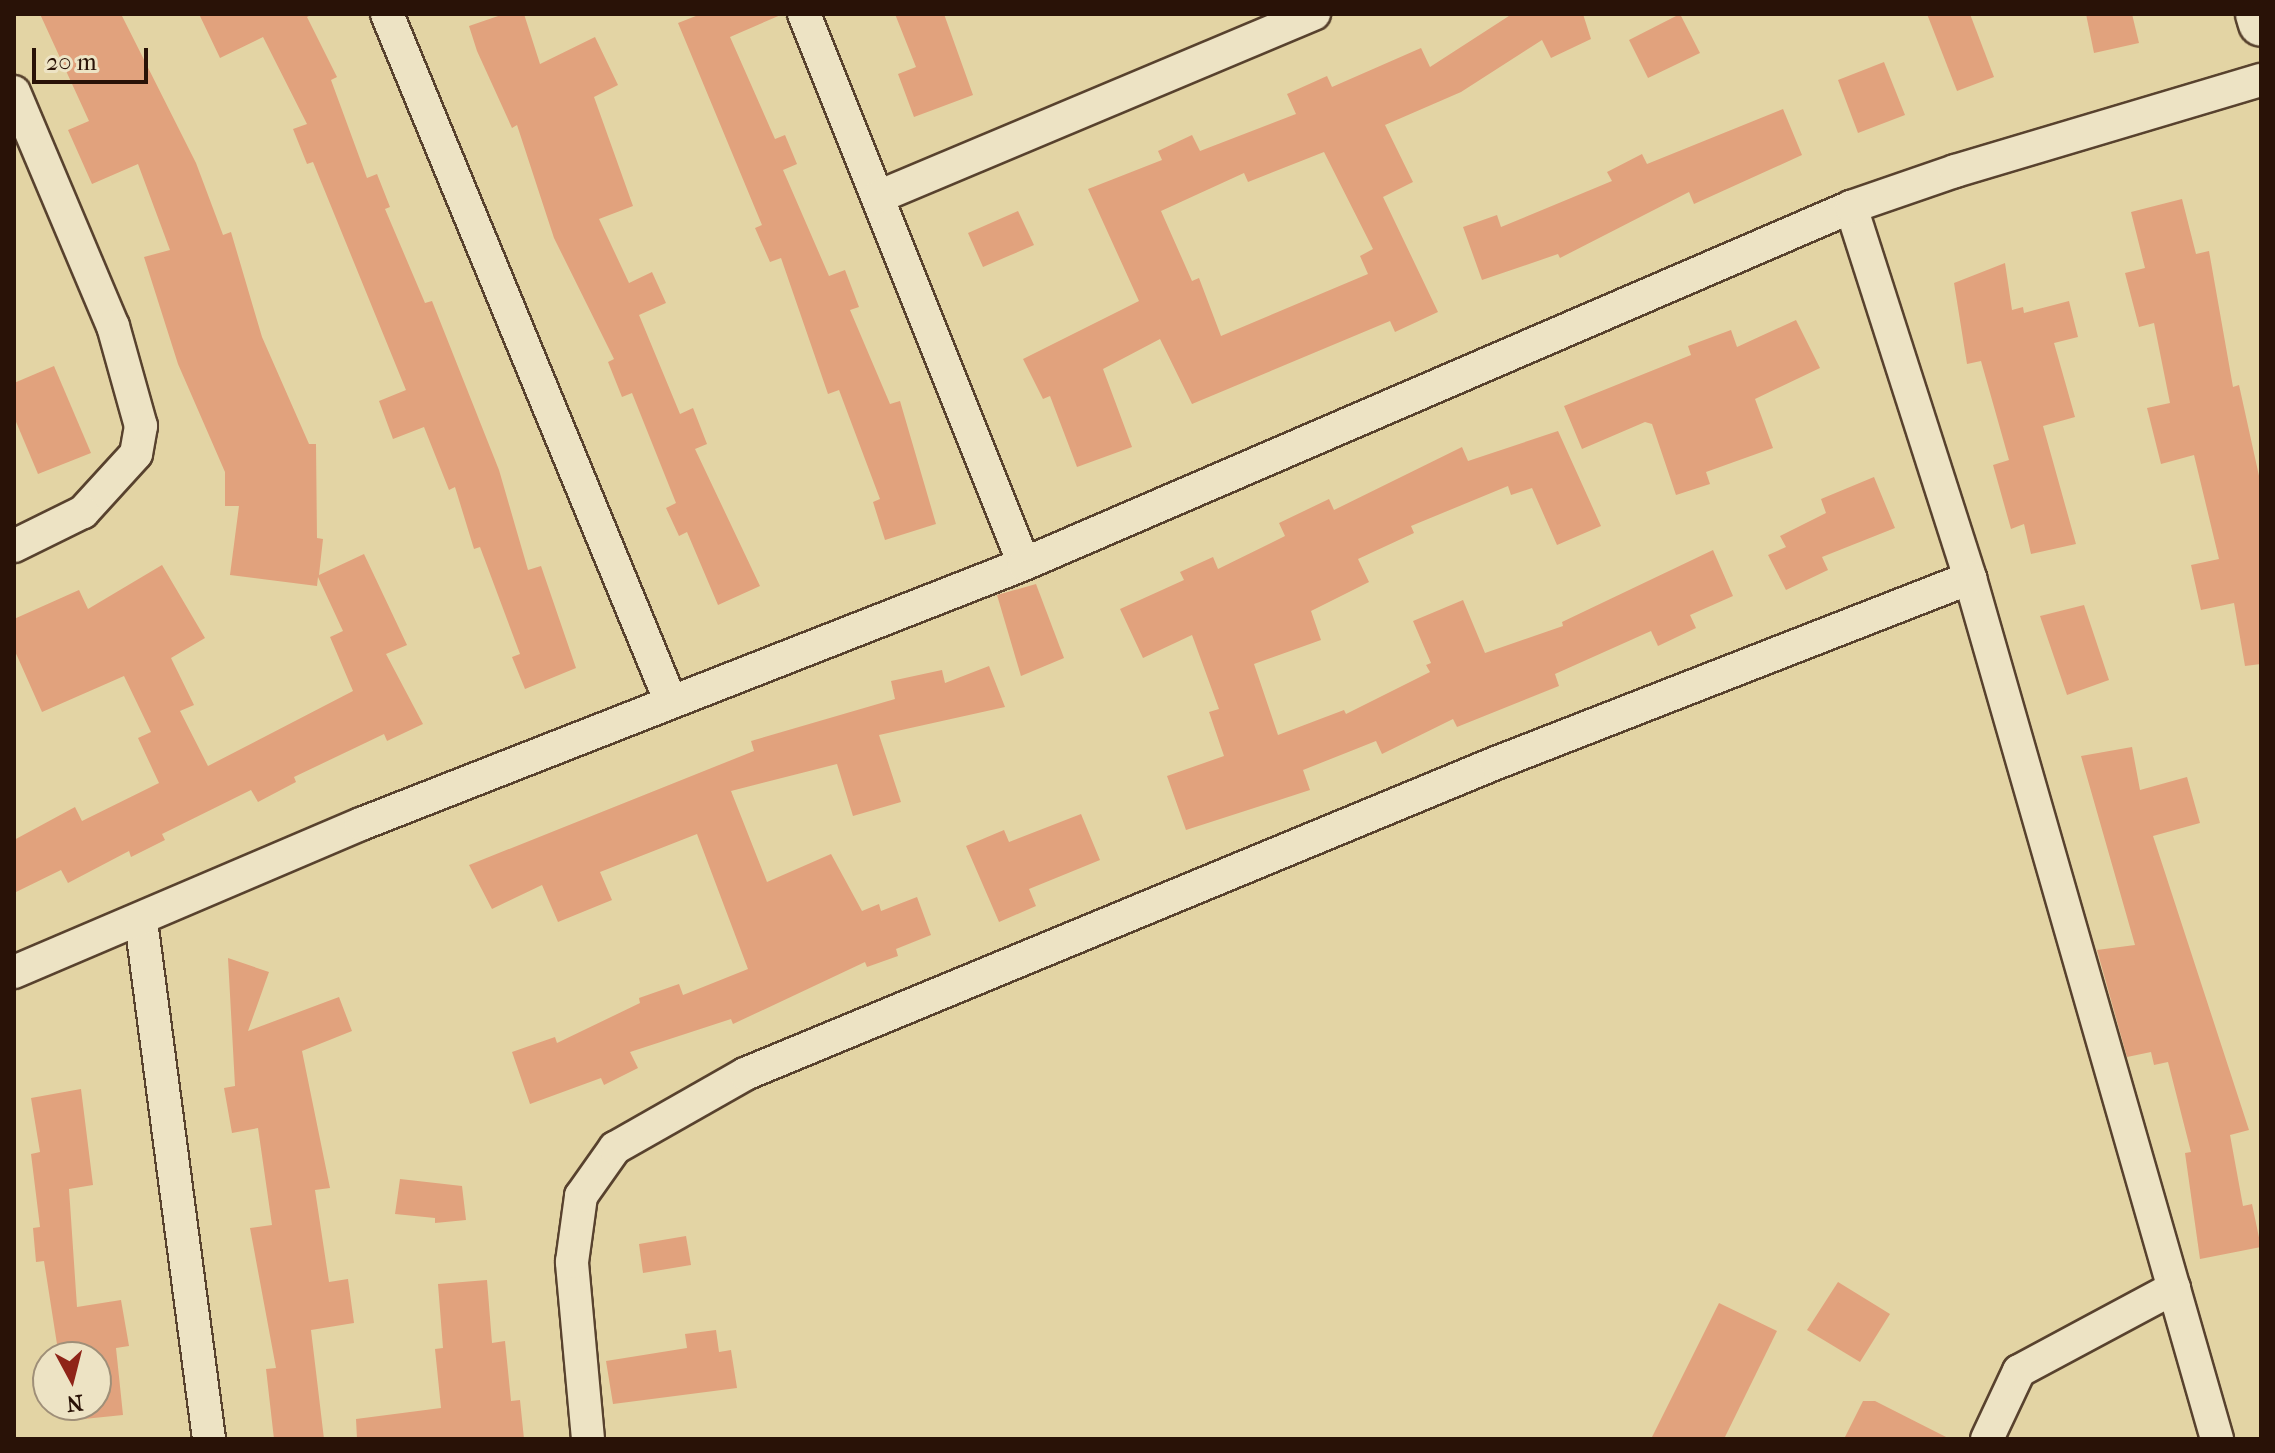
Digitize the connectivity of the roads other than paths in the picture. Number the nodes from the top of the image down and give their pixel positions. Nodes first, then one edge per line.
1 (387, 14) edge
2 (804, 14) edge
3 (1314, 14) edge
4 (2258, 14) edge
5 (2261, 24) edge
6 (2261, 80) edge
7 (17, 107) edge
8 (878, 197) junction
9 (1851, 207) junction
10 (14, 546) edge
11 (1024, 564) junction
12 (1970, 578) junction
13 (670, 700) junction
14 (141, 921) junction
15 (14, 972) edge
16 (2174, 1288) junction
17 (209, 1439) edge
18 (588, 1439) edge
19 (1987, 1439) edge
20 (2217, 1439) edge

1 - 13 street
2 - 8 street
3 - 8 street
4 - 5 street
6 - 9 street
7 - 10 street
8 - 11 street
9 - 11 street
9 - 12 street
11 - 13 street
12 - 16 street
12 - 18 street
13 - 14 street
14 - 15 street
14 - 17 street
16 - 19 street
16 - 20 street

